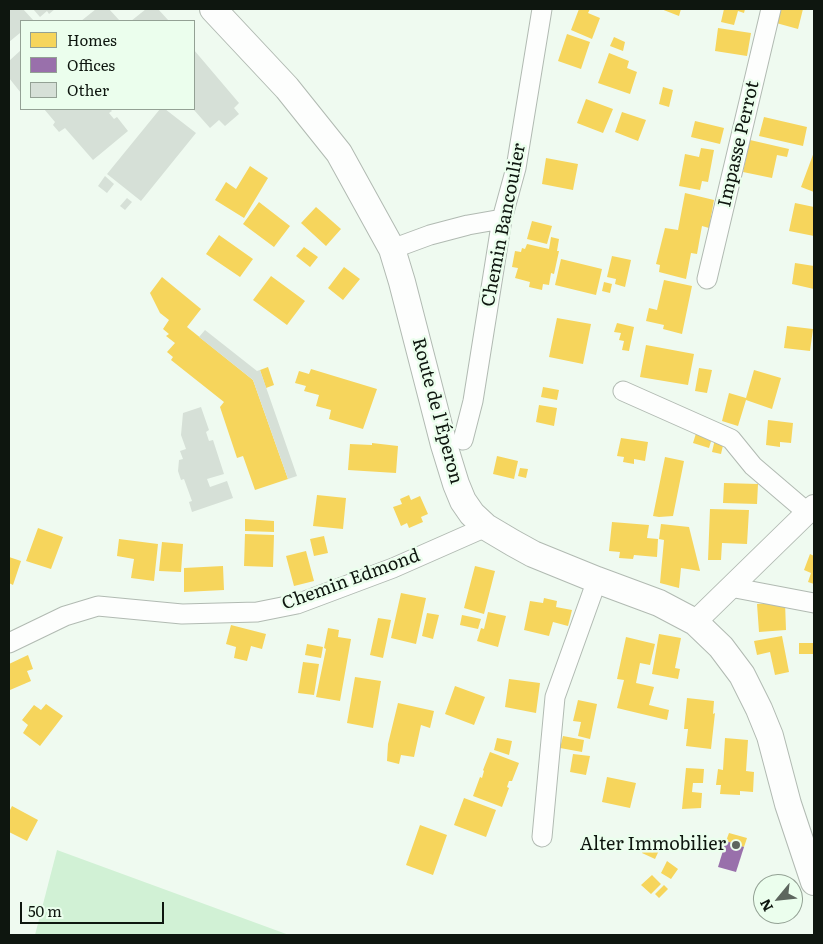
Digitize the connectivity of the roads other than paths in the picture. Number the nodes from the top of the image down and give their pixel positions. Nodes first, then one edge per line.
1 (213, 9) edge
2 (542, 9) edge
3 (771, 9) edge
4 (502, 219) junction
5 (392, 249) junction
6 (708, 279) dead end
7 (623, 391) dead end
8 (463, 440) dead end
9 (811, 509) edge
10 (486, 527) junction
11 (597, 580) junction
12 (730, 587) junction
13 (814, 603) edge
14 (695, 622) junction
15 (9, 643) edge
16 (542, 837) dead end
17 (814, 882) edge

1 - 5 main road, Route de l'Éperon
2 - 4 street, Chemin Bancoulier
3 - 6 street, Impasse Perrot
4 - 5 street
4 - 8 street, Chemin Bancoulier
5 - 10 main road, Route de l'Éperon
7 - 9 street
9 - 12 street
10 - 11 main road, Route de l'Éperon
10 - 15 street, Chemin Edmond
11 - 14 main road, Route de l'Éperon
11 - 16 street
12 - 13 street
12 - 14 street
14 - 17 main road, Route de l'Éperon

